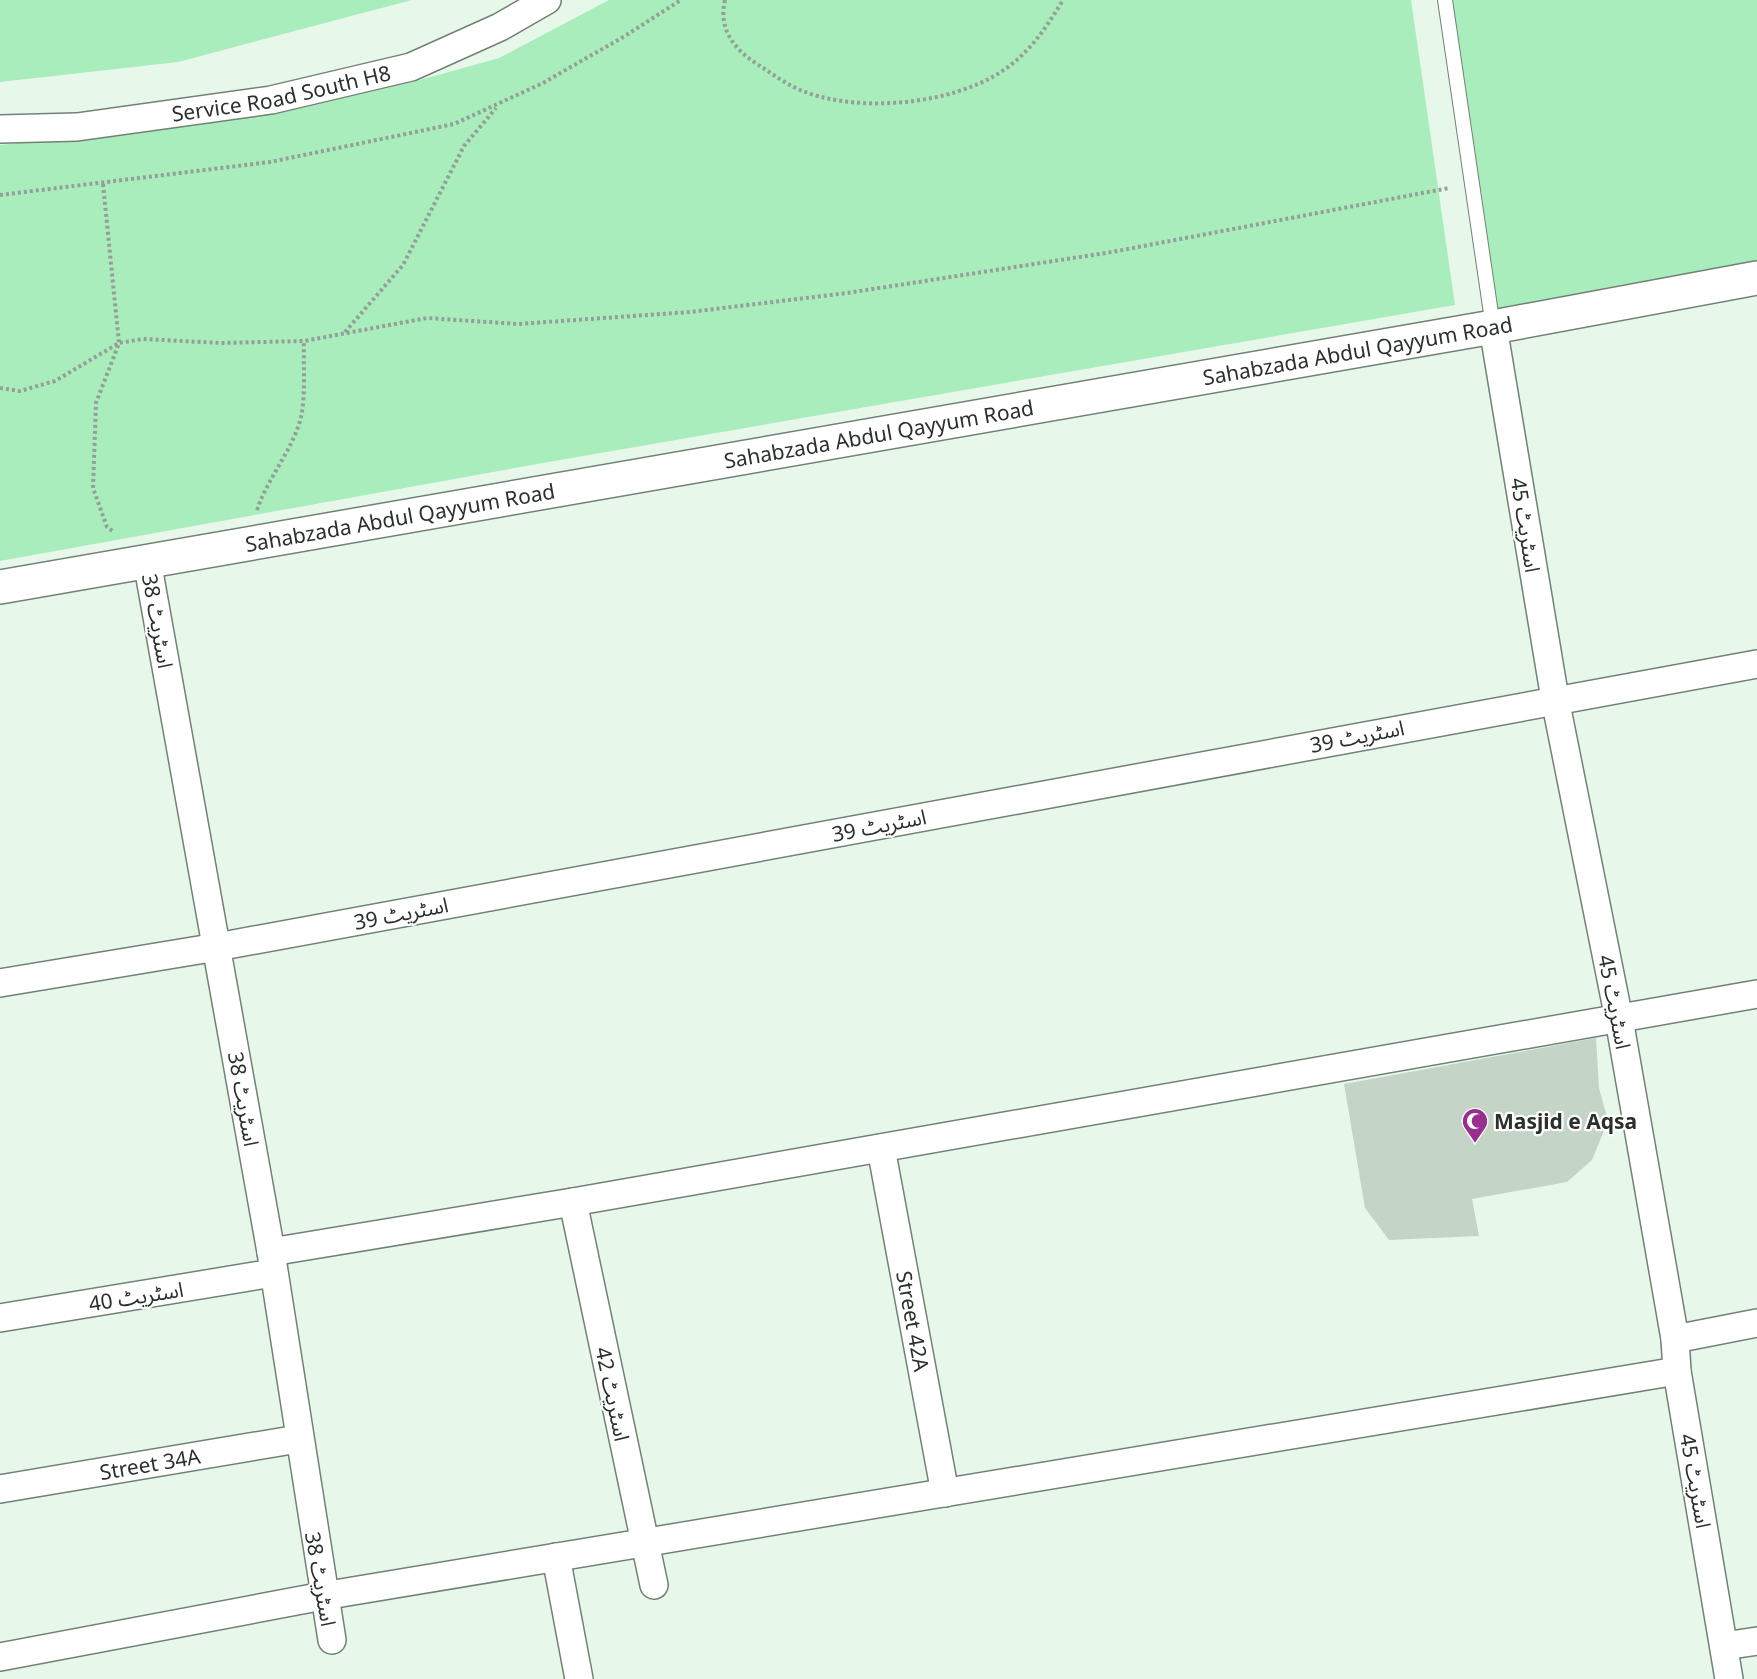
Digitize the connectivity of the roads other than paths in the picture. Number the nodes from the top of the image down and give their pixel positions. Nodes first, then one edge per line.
1 (547, 0) edge
2 (1445, 0) edge
3 (0, 129) edge
4 (1757, 278) edge
5 (1493, 327) junction
6 (147, 561) junction
7 (0, 587) edge
8 (1757, 664) edge
9 (1555, 699) junction
10 (217, 947) junction
11 (0, 983) edge
12 (1757, 994) edge
13 (1619, 1019) junction
14 (881, 1148) junction
15 (573, 1202) junction
16 (272, 1263) junction
17 (0, 1318) edge
18 (1757, 1323) edge
19 (1675, 1339) junction
20 (1677, 1371) junction
21 (298, 1438) junction
22 (0, 1489) edge
23 (945, 1493) junction
24 (644, 1542) junction
25 (556, 1557) junction
26 (654, 1585) dead end
27 (323, 1596) junction
28 (332, 1640) dead end
29 (1757, 1641) edge
30 (1724, 1646) junction
31 (0, 1657) edge
32 (579, 1679) edge
33 (1729, 1679) edge

1 - 3 street, Service Road South H8
2 - 5 lane
4 - 5 street, Sahabzada Abdul Qayyum Road
5 - 6 street, Sahabzada Abdul Qayyum Road
5 - 9 street, اسٹریٹ 45
6 - 7 street, Sahabzada Abdul Qayyum Road
6 - 10 street, اسٹریٹ 38
8 - 9 street, اسٹریٹ 39
9 - 10 street, اسٹریٹ 39
9 - 13 street, اسٹریٹ 45
10 - 11 street, اسٹریٹ 39
10 - 16 street, اسٹریٹ 38
12 - 13 street
13 - 14 street, اسٹریٹ 40
13 - 19 street, اسٹریٹ 45
14 - 15 street, اسٹریٹ 40
14 - 23 street, Street 42A
15 - 16 street, اسٹریٹ 40
15 - 24 street, اسٹریٹ 42
16 - 17 street, اسٹریٹ 40
16 - 21 street, اسٹریٹ 38
18 - 19 street
19 - 20 street, اسٹریٹ 45
20 - 23 street
20 - 30 street, اسٹریٹ 45
21 - 22 street, Street 34A
21 - 27 street, اسٹریٹ 38
23 - 24 street
24 - 25 street
24 - 26 street, اسٹریٹ 42
25 - 27 street
25 - 32 street
27 - 28 street, اسٹریٹ 38
27 - 31 street
29 - 30 street
30 - 33 street, اسٹریٹ 45

